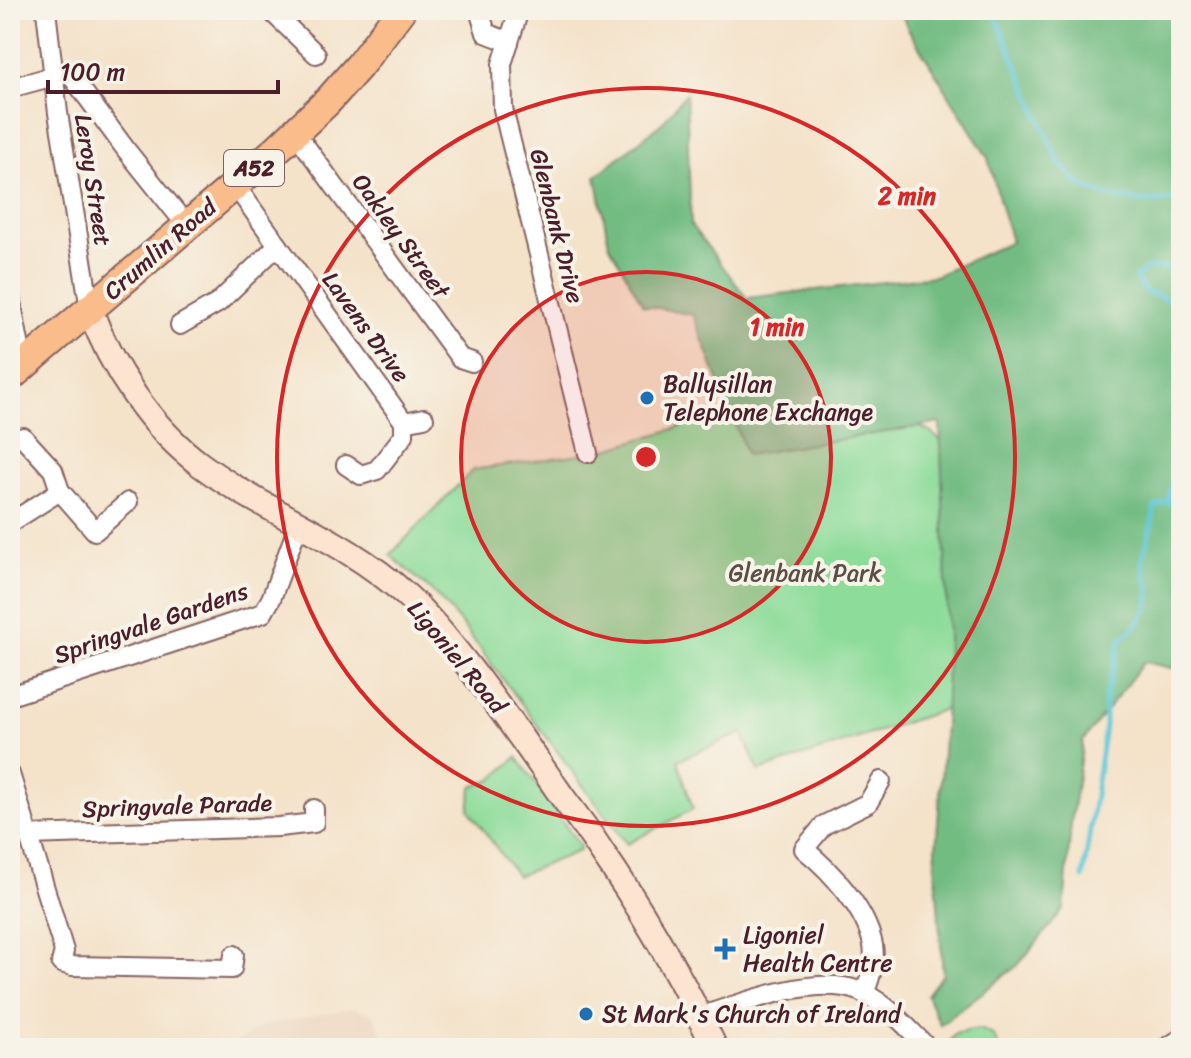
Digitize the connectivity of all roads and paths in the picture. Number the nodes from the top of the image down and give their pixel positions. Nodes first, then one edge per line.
1 (46, 10) edge
2 (270, 10) edge
3 (401, 10) edge
4 (479, 10) edge
5 (519, 10) edge
6 (509, 42) junction
7 (316, 54) dead end
8 (55, 75) junction
9 (10, 88) edge
10 (295, 132) junction
11 (235, 185) junction
12 (187, 226) junction
13 (278, 245) junction
14 (10, 295) edge
15 (90, 309) junction
16 (180, 325) dead end
17 (472, 362) dead end
18 (18, 370) edge
19 (424, 418) dead end
20 (404, 422) junction
21 (23, 437) dead end
22 (588, 453) dead end
23 (346, 465) dead end
24 (60, 491) junction
25 (128, 502) dead end
26 (10, 523) edge
27 (299, 523) junction
28 (10, 696) edge
29 (10, 774) edge
30 (881, 781) dead end
31 (314, 809) dead end
32 (28, 835) junction
33 (234, 955) dead end
34 (864, 994) junction
35 (700, 1017) junction
36 (1181, 1039) edge
37 (715, 1048) edge
38 (928, 1048) edge
39 (1166, 1048) edge

1 - 8 street, Leroy Street
2 - 7 street
3 - 10 main road, Crumlin Road / A52
4 - 6 street
5 - 6 street, Glenbank Drive
6 - 22 street, Glenbank Drive
8 - 9 street
8 - 12 street
8 - 15 street, Leroy Street
10 - 11 main road, Crumlin Road / A52
10 - 17 street, Oakley Street
11 - 12 main road, Crumlin Road / A52
11 - 13 street, Lavens Drive
12 - 15 main road, Crumlin Road / A52
13 - 16 street
13 - 20 street, Lavens Drive
14 - 18 street
15 - 18 main road, Crumlin Road / A52
15 - 27 street, Ligoniel Road
19 - 20 street
20 - 23 street, Lavens Drive
21 - 24 street
24 - 25 street
24 - 26 street
27 - 28 street, Springvale Gardens
27 - 35 street, Ligoniel Road
29 - 32 street
30 - 34 street
31 - 32 street, Springvale Parade
32 - 33 street
34 - 35 street
34 - 38 street
35 - 37 street, Ligoniel Road
36 - 39 street

